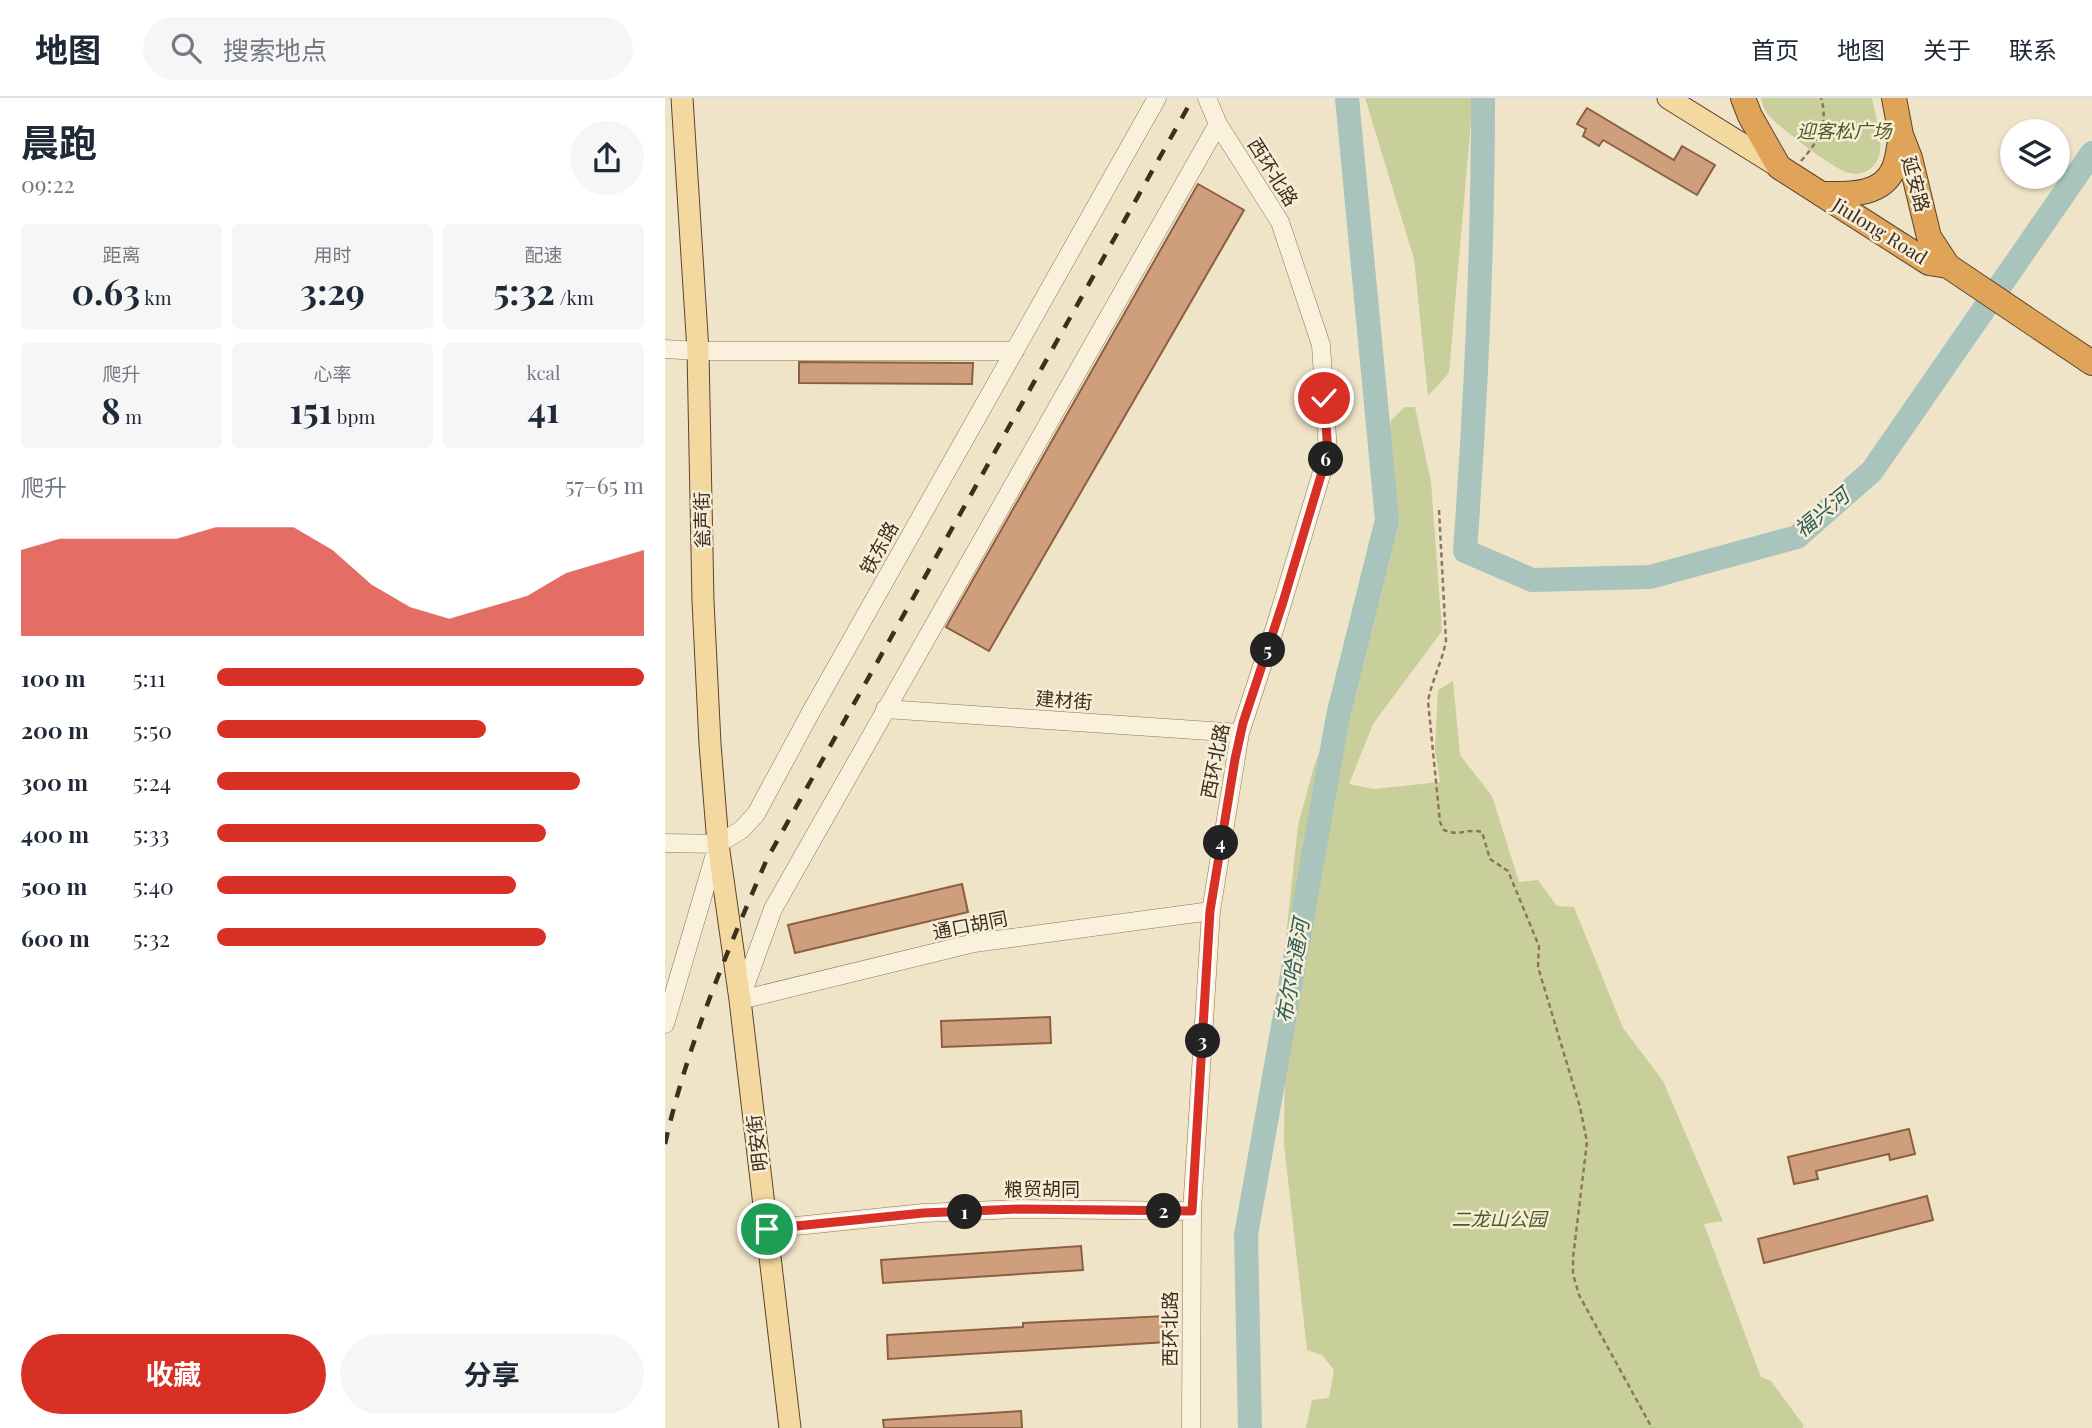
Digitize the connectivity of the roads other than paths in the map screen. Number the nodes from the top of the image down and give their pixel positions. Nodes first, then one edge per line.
1 (682, 98) edge
2 (1157, 98) edge
3 (1206, 98) edge
4 (1668, 98) edge
5 (1743, 98) edge
6 (1894, 98) edge
7 (1218, 124) junction
8 (1901, 135) junction
9 (1784, 170) junction
10 (1821, 194) junction
11 (1948, 266) junction
12 (665, 349) edge
13 (698, 351) junction
14 (1015, 351) junction
15 (2092, 363) edge
16 (885, 709) junction
17 (1240, 733) junction
18 (665, 843) edge
19 (718, 844) junction
20 (1210, 911) junction
21 (731, 941) joint
22 (740, 1000) junction
23 (665, 1024) edge
24 (1192, 1211) junction
25 (767, 1229) junction
26 (790, 1428) edge
27 (1191, 1428) edge

1 - 13 main road, 瓮声街
2 - 14 street, 铁东路
3 - 7 street, 西环北路
4 - 9 main road, Jiulong Road
5 - 9 highway
6 - 8 highway, 延安路
7 - 16 street
7 - 17 street, 西环北路
8 - 10 highway
8 - 11 highway, 延安路
9 - 10 highway, Jiulong Road
10 - 11 highway, Jiulong Road
11 - 15 highway, Jiulong Road
12 - 13 street
13 - 14 street
13 - 19 main road, 瓮声街
14 - 19 street, 铁东路
16 - 17 street, 建材街
16 - 22 street
17 - 20 street, 西环北路
18 - 19 street
19 - 21 main road, 瓮声街
19 - 23 street
20 - 22 street, 通口胡同
20 - 24 street, 西环北路
21 - 22 main road, 明安街
22 - 25 main road, 明安街
24 - 25 street, 粮贸胡同
24 - 27 street, 西环北路
25 - 26 main road, 明安街

